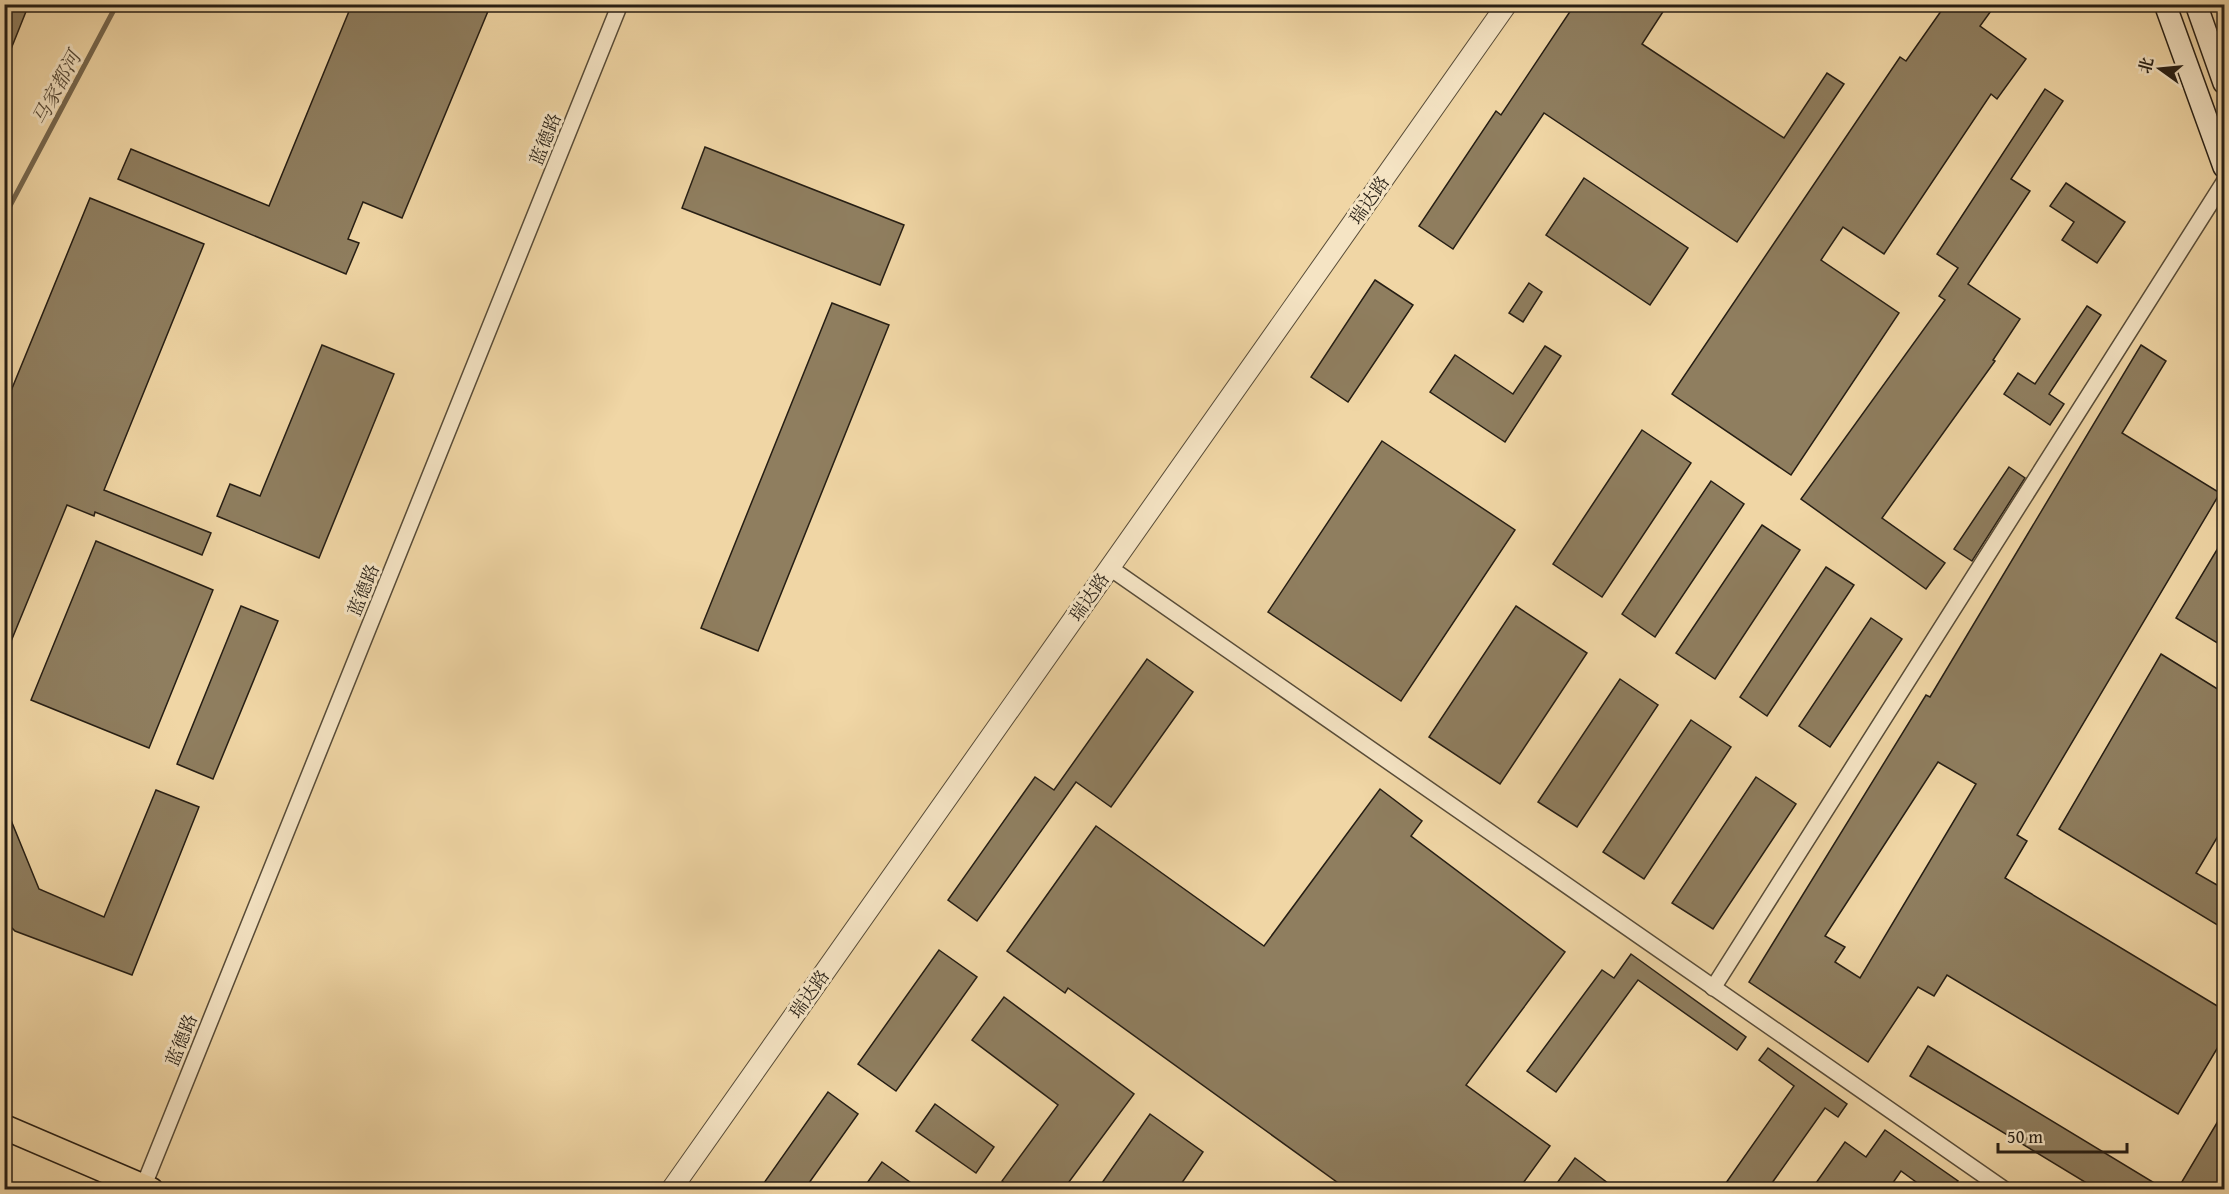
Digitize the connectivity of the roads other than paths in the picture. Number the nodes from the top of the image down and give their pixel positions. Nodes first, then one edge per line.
1 (620, 4) edge
2 (1507, 4) edge
3 (2165, 4) edge
4 (2196, 4) edge
5 (2224, 83) edge
6 (2222, 152) edge
7 (2224, 182) edge
8 (1110, 568) junction
9 (1713, 988) junction
10 (4, 1127) edge
11 (146, 1188) edge
12 (671, 1190) edge
13 (2005, 1190) edge

1 - 11 street, 蓝德路
2 - 8 street, 瑞达路
3 - 6 main road
4 - 5 main road
7 - 9 street
8 - 9 street
8 - 12 street, 瑞达路
9 - 13 street
10 - 11 main road

